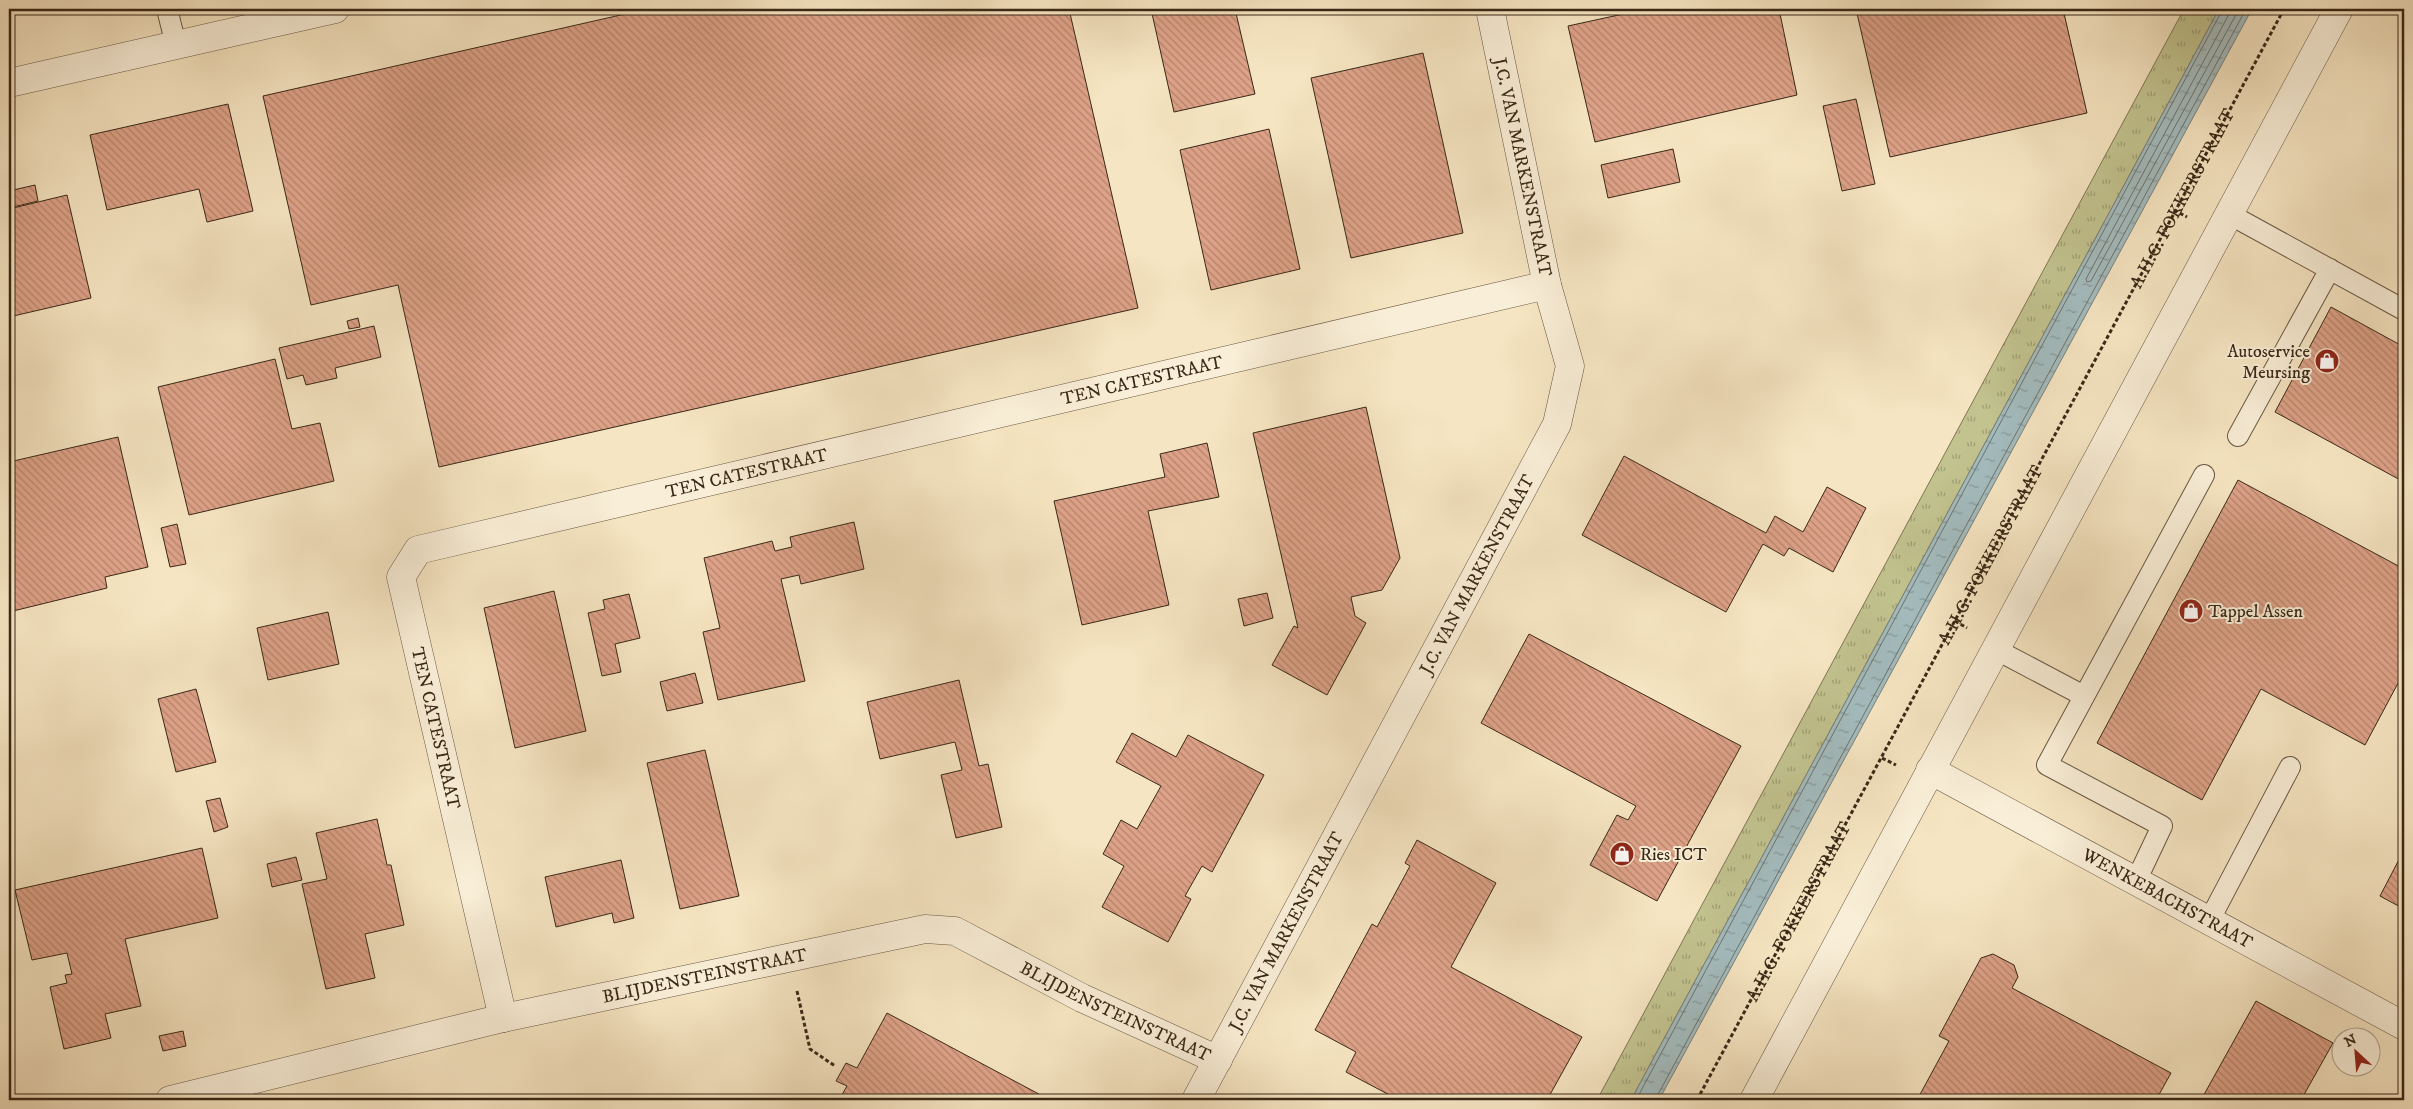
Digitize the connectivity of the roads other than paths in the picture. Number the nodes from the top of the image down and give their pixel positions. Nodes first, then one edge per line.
1 (167, 9) edge
2 (335, 9) edge
3 (1490, 9) edge
4 (2338, 9) edge
5 (176, 45) junction
6 (9, 83) edge
7 (2229, 214) junction
8 (2330, 269) junction
9 (1547, 285) junction
10 (2404, 310) edge
11 (2238, 436) dead end
12 (2204, 475) dead end
13 (1995, 649) junction
14 (2084, 696) junction
15 (2290, 767) dead end
16 (1930, 770) junction
17 (2136, 881) junction
18 (2209, 921) junction
19 (503, 1018) junction
20 (2404, 1026) edge
21 (1218, 1060) junction
22 (170, 1100) edge
23 (1196, 1100) edge
24 (1754, 1100) edge

1 - 5 lane
2 - 5 street
3 - 9 street, J.C. VAN MARKENSTRAAT
4 - 7 street
5 - 6 street
7 - 8 lane
7 - 13 street
8 - 10 lane
8 - 11 lane
9 - 19 street, TEN CATESTRAAT
9 - 21 street, J.C. VAN MARKENSTRAAT
12 - 14 lane
13 - 14 lane
13 - 16 street
14 - 17 lane
15 - 18 lane
16 - 17 street, WENKEBACHSTRAAT
16 - 24 street
17 - 18 street, WENKEBACHSTRAAT
18 - 20 street, WENKEBACHSTRAAT
19 - 21 street, BLIJDENSTEINSTRAAT
19 - 22 street, BLIJDENSTEINSTRAAT
21 - 23 street, J.C. VAN MARKENSTRAAT

